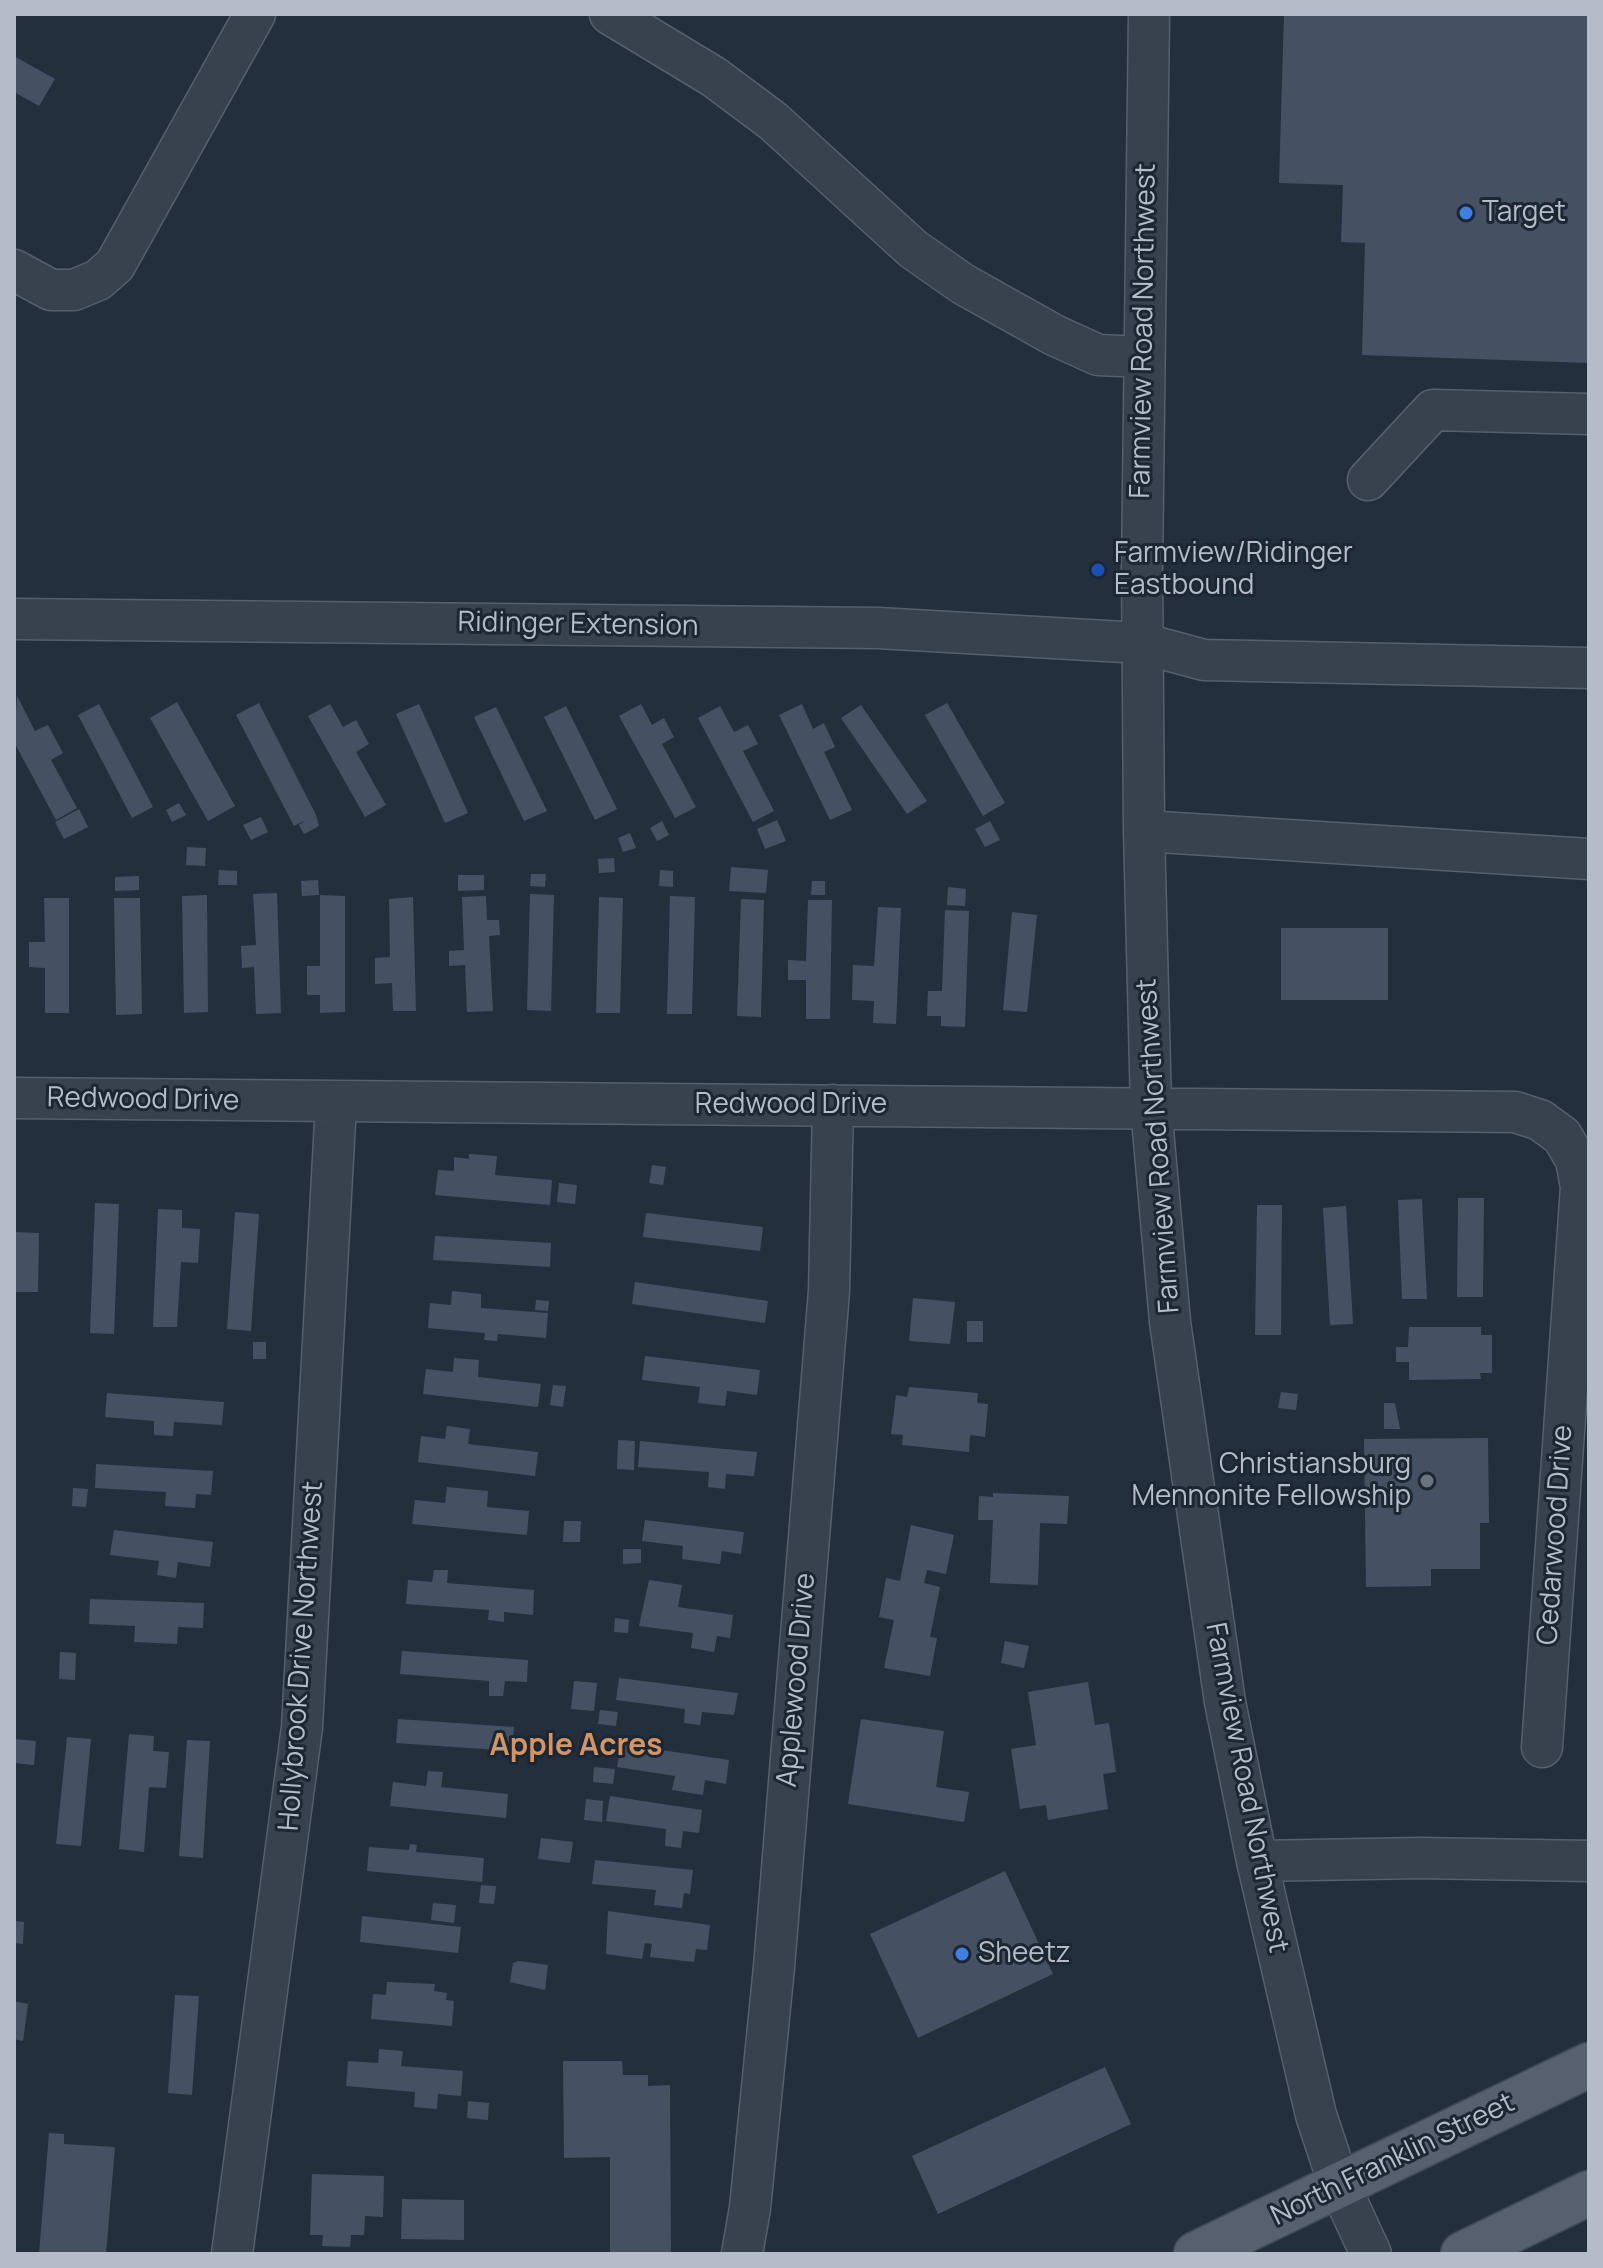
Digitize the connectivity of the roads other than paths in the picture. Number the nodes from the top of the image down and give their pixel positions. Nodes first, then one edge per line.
1 (255, 14) edge
2 (610, 14) edge
3 (1149, 14) edge
4 (14, 270) edge
5 (1143, 357) junction
6 (1589, 414) edge
7 (1368, 480) dead end
8 (14, 619) edge
9 (1141, 643) junction
10 (1589, 668) edge
11 (1144, 831) junction
12 (1589, 859) edge
13 (14, 1098) edge
14 (336, 1103) junction
15 (833, 1105) junction
16 (1151, 1107) junction
17 (1562, 1136) joint
18 (1542, 1747) dead end
19 (1257, 1861) junction
20 (1589, 1861) edge
21 (1589, 2065) edge
22 (1340, 2187) junction
23 (1589, 2193) edge
24 (232, 2254) edge
25 (742, 2254) edge
26 (1196, 2254) edge
27 (1371, 2254) edge
28 (1463, 2254) edge

1 - 4 street
2 - 5 street
3 - 5 street, Farmview Road Northwest
5 - 9 street, Farmview Road Northwest
6 - 7 street
8 - 9 street, Ridinger Extension
9 - 10 street, Ridinger Extension
9 - 11 street, Farmview Road Northwest
11 - 12 street
11 - 16 street, Farmview Road Northwest
13 - 14 street, Redwood Drive
14 - 15 street, Redwood Drive
14 - 24 street, Hollybrook Drive Northwest
15 - 16 street, Redwood Drive
15 - 25 street, Applewood Drive
16 - 17 street, Redwood Drive
16 - 19 street, Farmview Road Northwest
17 - 18 street, Cedarwood Drive
19 - 20 street
19 - 22 street, Farmview Road Northwest
21 - 22 main road, North Franklin Street
22 - 26 main road, North Franklin Street
22 - 27 street, Farmview Road Northwest
23 - 28 main road

